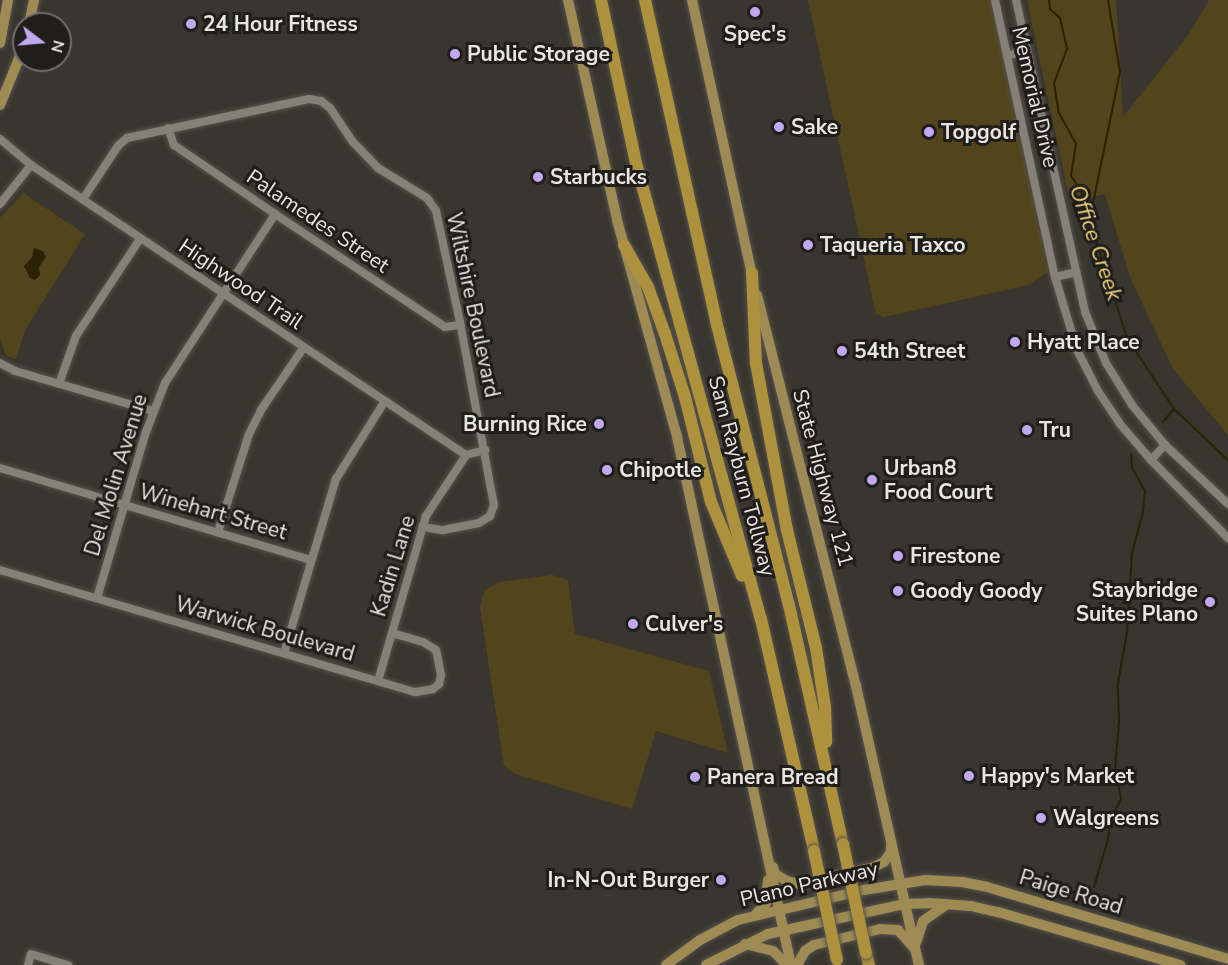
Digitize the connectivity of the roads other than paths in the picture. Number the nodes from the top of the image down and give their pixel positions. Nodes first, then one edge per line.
1 (8, 0) edge
2 (568, 0) edge
3 (601, 0) edge
4 (645, 0) edge
5 (692, 0) edge
6 (995, 0) edge
7 (1016, 0) edge
8 (0, 43) edge
9 (1027, 50) junction
10 (1007, 56) junction
11 (13, 72) edge
12 (0, 105) edge
13 (168, 128) junction
14 (0, 139) edge
15 (31, 165) junction
16 (83, 199) junction
17 (0, 204) edge
18 (275, 214) junction
19 (140, 239) junction
20 (624, 245) junction
21 (1076, 272) junction
22 (752, 273) junction
23 (1055, 277) junction
24 (223, 293) junction
25 (460, 325) junction
26 (304, 347) junction
27 (0, 363) edge
28 (59, 384) junction
29 (385, 401) junction
30 (153, 411) junction
31 (1165, 445) junction
32 (485, 450) junction
33 (466, 455) junction
34 (1151, 459) junction
35 (0, 468) edge
36 (1228, 504) edge
37 (124, 505) junction
38 (422, 527) junction
39 (218, 532) junction
40 (1228, 538) edge
41 (311, 560) junction
42 (0, 570) edge
43 (97, 598) junction
44 (760, 619) junction
45 (392, 633) junction
46 (285, 653) junction
47 (378, 681) junction
48 (827, 771) junction
49 (892, 842) junction
50 (768, 856) junction
51 (901, 882) junction
52 (905, 904) junction
53 (947, 904) junction
54 (779, 909) junction
55 (755, 915) junction
56 (1111, 925) junction
57 (783, 930) junction
58 (1105, 942) junction
59 (745, 944) junction
60 (916, 949) junction
61 (680, 954) junction
62 (868, 959) edge
63 (1228, 959) edge
64 (838, 962) edge
65 (28, 965) edge
66 (68, 965) edge
67 (666, 965) edge
68 (684, 965) edge
69 (706, 965) edge
70 (789, 965) edge
71 (797, 965) edge
72 (919, 965) edge
73 (1180, 965) edge

1 - 8 main road
2 - 20 main road
3 - 44 highway, Sam Rayburn Tollway
4 - 48 highway, Sam Rayburn Tollway
5 - 22 main road, State Highway 121
6 - 10 street, Memorial Drive
7 - 9 street, Memorial Drive
9 - 10 street
9 - 21 street, Memorial Drive
10 - 23 street, Memorial Drive
11 - 12 main road
13 - 16 street, Wiltshire Boulevard
13 - 18 street, Palamedes Street
13 - 25 street, Wiltshire Boulevard
14 - 15 street, Highwood Trail
15 - 16 street, Highwood Trail
15 - 17 street
16 - 19 street, Highwood Trail
18 - 24 street, Del Molin Avenue
18 - 25 street, Palamedes Street
19 - 24 street, Highwood Trail
19 - 28 street
20 - 44 highway
20 - 50 main road
21 - 23 street
21 - 31 street, Memorial Drive
22 - 48 highway
22 - 49 main road, State Highway 121
23 - 34 street, Memorial Drive
24 - 26 street, Highwood Trail
24 - 30 street, Del Molin Avenue
25 - 32 street, Wiltshire Boulevard
26 - 29 street, Highwood Trail
26 - 39 street
27 - 28 street
28 - 30 street
29 - 33 street, Highwood Trail
29 - 41 street
30 - 37 street, Del Molin Avenue
31 - 34 street
31 - 36 street, Memorial Drive
32 - 33 street
32 - 38 street, Wiltshire Boulevard
33 - 38 street, Kadin Lane
34 - 40 street, Memorial Drive
35 - 37 street, Winehart Street
37 - 39 street, Winehart Street
37 - 43 street, Del Molin Avenue
38 - 45 street, Kadin Lane
39 - 41 street, Winehart Street
41 - 46 street
42 - 43 street, Warwick Boulevard
43 - 46 street, Warwick Boulevard
44 - 64 highway, Sam Rayburn Tollway, bridge
45 - 47 street, Kadin Lane
45 - 47 street, Warwick Boulevard
46 - 47 street, Warwick Boulevard
48 - 62 highway, Sam Rayburn Tollway, bridge
49 - 50 main road
49 - 51 main road, State Highway 121
50 - 54 main road
50 - 55 main road
51 - 52 main road, State Highway 121
51 - 54 main road, Plano Parkway
51 - 56 main road, Paige Road
52 - 53 main road, Paige Road
52 - 57 main road, Plano Parkway
52 - 60 main road, State Highway 121
53 - 58 main road, Paige Road
53 - 60 main road
54 - 55 main road, Plano Parkway
54 - 57 main road
55 - 61 main road, Plano Parkway
56 - 58 main road
56 - 63 main road, Paige Road
57 - 59 main road, Plano Parkway
57 - 70 main road
58 - 73 main road, Paige Road
59 - 69 main road, Plano Parkway
59 - 70 main road
60 - 71 main road
60 - 72 main road, State Highway 121
61 - 67 main road, Plano Parkway
61 - 68 main road
65 - 66 street

